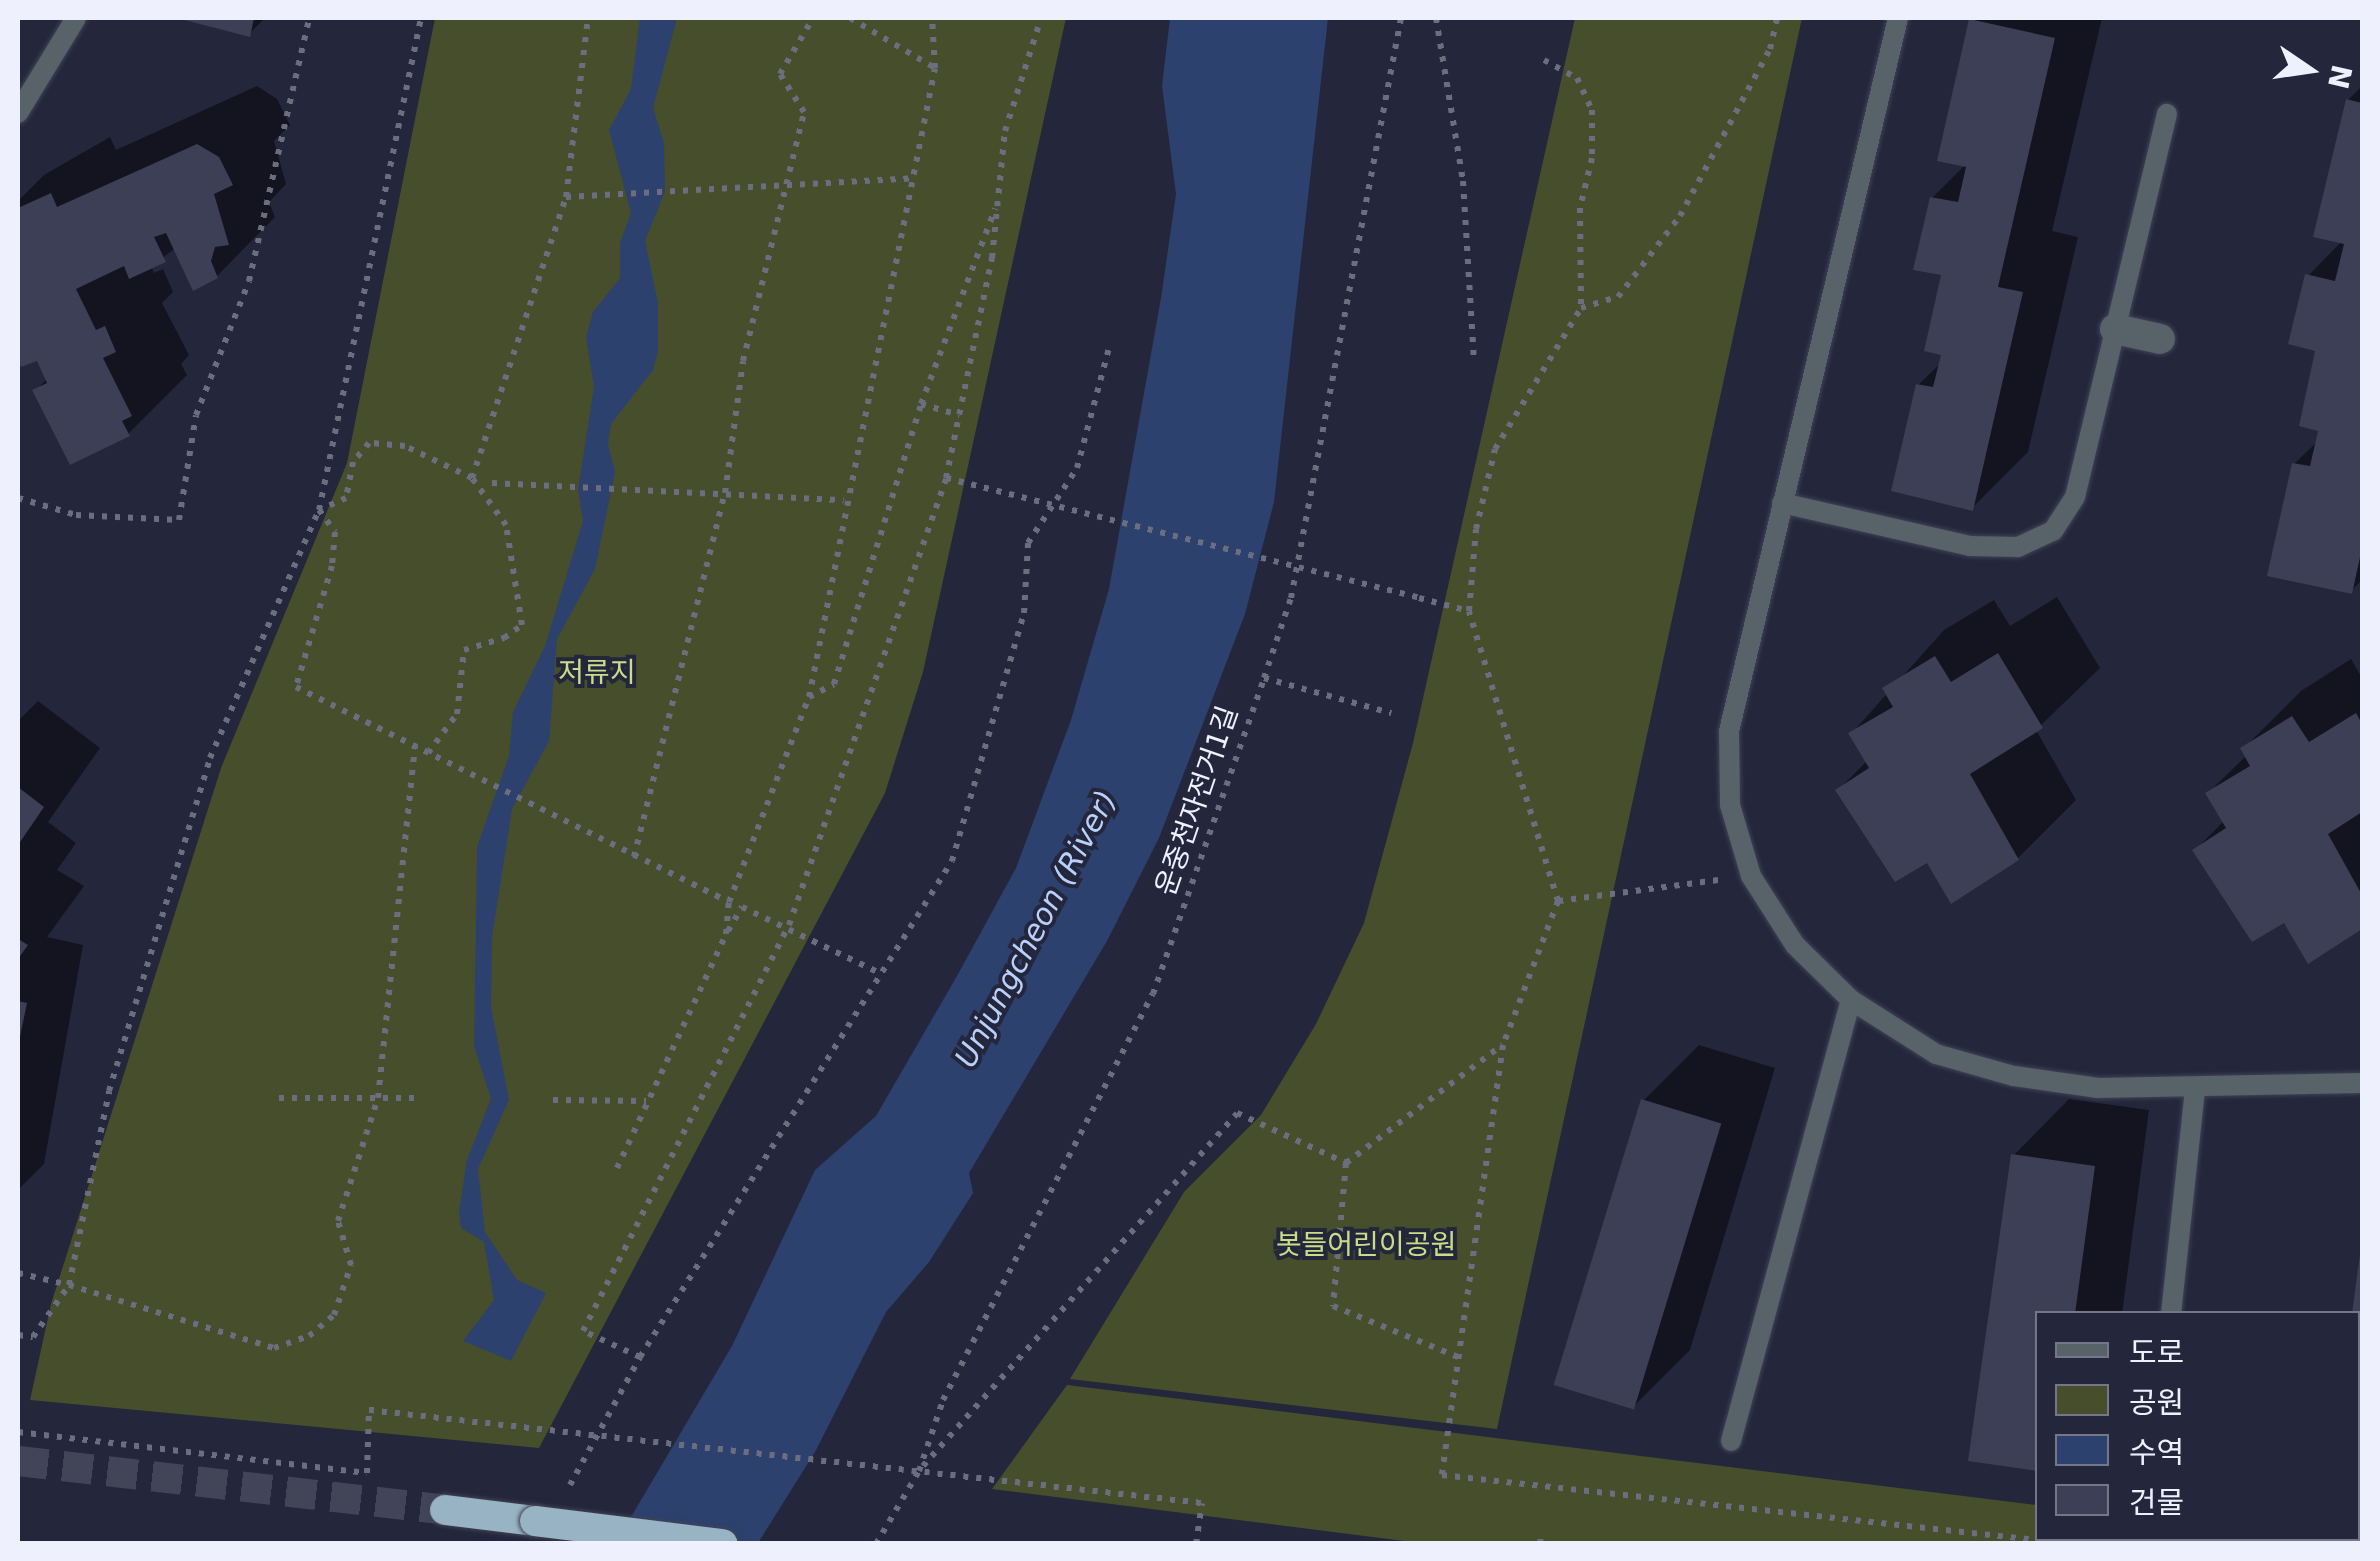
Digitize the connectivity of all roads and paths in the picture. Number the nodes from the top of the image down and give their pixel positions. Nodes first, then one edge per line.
1 (76, 18) edge
2 (308, 18) edge
3 (421, 18) edge
4 (588, 18) edge
5 (814, 18) edge
6 (850, 18) edge
7 (932, 18) edge
8 (1041, 18) edge
9 (1401, 18) edge
10 (1436, 18) edge
11 (1776, 18) edge
12 (1898, 18) edge
13 (1544, 60) dead end
14 (935, 68) junction
15 (18, 113) edge
16 (2167, 114) dead end
17 (913, 178) junction
18 (782, 184) junction
19 (566, 197) junction
20 (999, 198) junction
21 (1581, 308) junction
22 (2115, 328) junction
23 (2160, 339) dead end
24 (1109, 348) dead end
25 (1474, 360) dead end
26 (921, 404) junction
27 (960, 415) junction
28 (472, 478) junction
29 (946, 478) junction
30 (492, 484) dead end
31 (725, 493) junction
32 (18, 498) edge
33 (844, 500) junction
34 (1782, 503) junction
35 (318, 510) junction
36 (1468, 611) junction
37 (1264, 678) junction
38 (809, 697) junction
39 (1390, 713) dead end
40 (415, 746) junction
41 (428, 753) junction
42 (634, 856) junction
43 (1751, 876) junction
44 (1558, 901) junction
45 (729, 902) junction
46 (789, 925) junction
47 (726, 934) junction
48 (882, 974) junction
49 (1851, 1000) junction
50 (1503, 1045) junction
51 (2362, 1083) edge
52 (2195, 1090) junction
53 (279, 1098) dead end
54 (378, 1098) junction
55 (416, 1098) dead end
56 (553, 1100) dead end
57 (646, 1101) junction
58 (1346, 1163) junction
59 (617, 1168) dead end
60 (18, 1273) edge
61 (69, 1285) junction
62 (2171, 1311) edge
63 (18, 1335) edge
64 (640, 1357) junction
65 (1458, 1357) junction
66 (18, 1432) edge
67 (1731, 1441) dead end
68 (919, 1471) junction
69 (566, 1492) dead end
70 (445, 1510) tunnel mouth
71 (2035, 1540) edge
72 (2045, 1541) edge
73 (723, 1544) edge
74 (876, 1544) edge
75 (1196, 1544) edge
76 (2072, 1544) edge

1 - 15 lane
2 - 32 path
3 - 35 path
4 - 19 path
5 - 18 path
6 - 14 path
7 - 14 path
8 - 20 path
9 - 37 path, 운중천자전거1길
10 - 25 path
11 - 21 path
12 - 34 lane
13 - 21 path
14 - 17 path
16 - 22 lane
17 - 18 path
17 - 33 path
18 - 19 path
18 - 31 path
19 - 28 path
20 - 26 path
20 - 27 path
21 - 36 path
22 - 23 street
22 - 34 lane
24 - 48 path
26 - 27 path
26 - 38 path
27 - 29 path
28 - 35 path
28 - 41 path
29 - 36 path, bridge
29 - 46 path
30 - 31 path
31 - 33 path
31 - 42 path
33 - 38 path
34 - 43 lane
35 - 40 path
35 - 61 path
36 - 44 path
37 - 39 path
37 - 68 path, 운중천자전거1길
38 - 45 path
40 - 41 path
40 - 54 path
41 - 42 path
42 - 45 path
43 - 44 path
43 - 49 lane
44 - 50 path
45 - 47 path
46 - 47 path
46 - 48 path
46 - 64 path
47 - 57 path
48 - 64 path
49 - 52 lane
49 - 67 lane
50 - 58 path
50 - 65 path
51 - 52 lane
52 - 62 lane
53 - 54 path
54 - 55 path
54 - 61 path
56 - 57 path
57 - 59 path
58 - 65 path
58 - 68 path
60 - 61 path
61 - 63 path
64 - 69 path
65 - 71 path
66 - 68 path, bridge
68 - 74 path, 운중천자전거1길
68 - 75 path, bridge
70 - 73 highway, bridge
72 - 76 path

